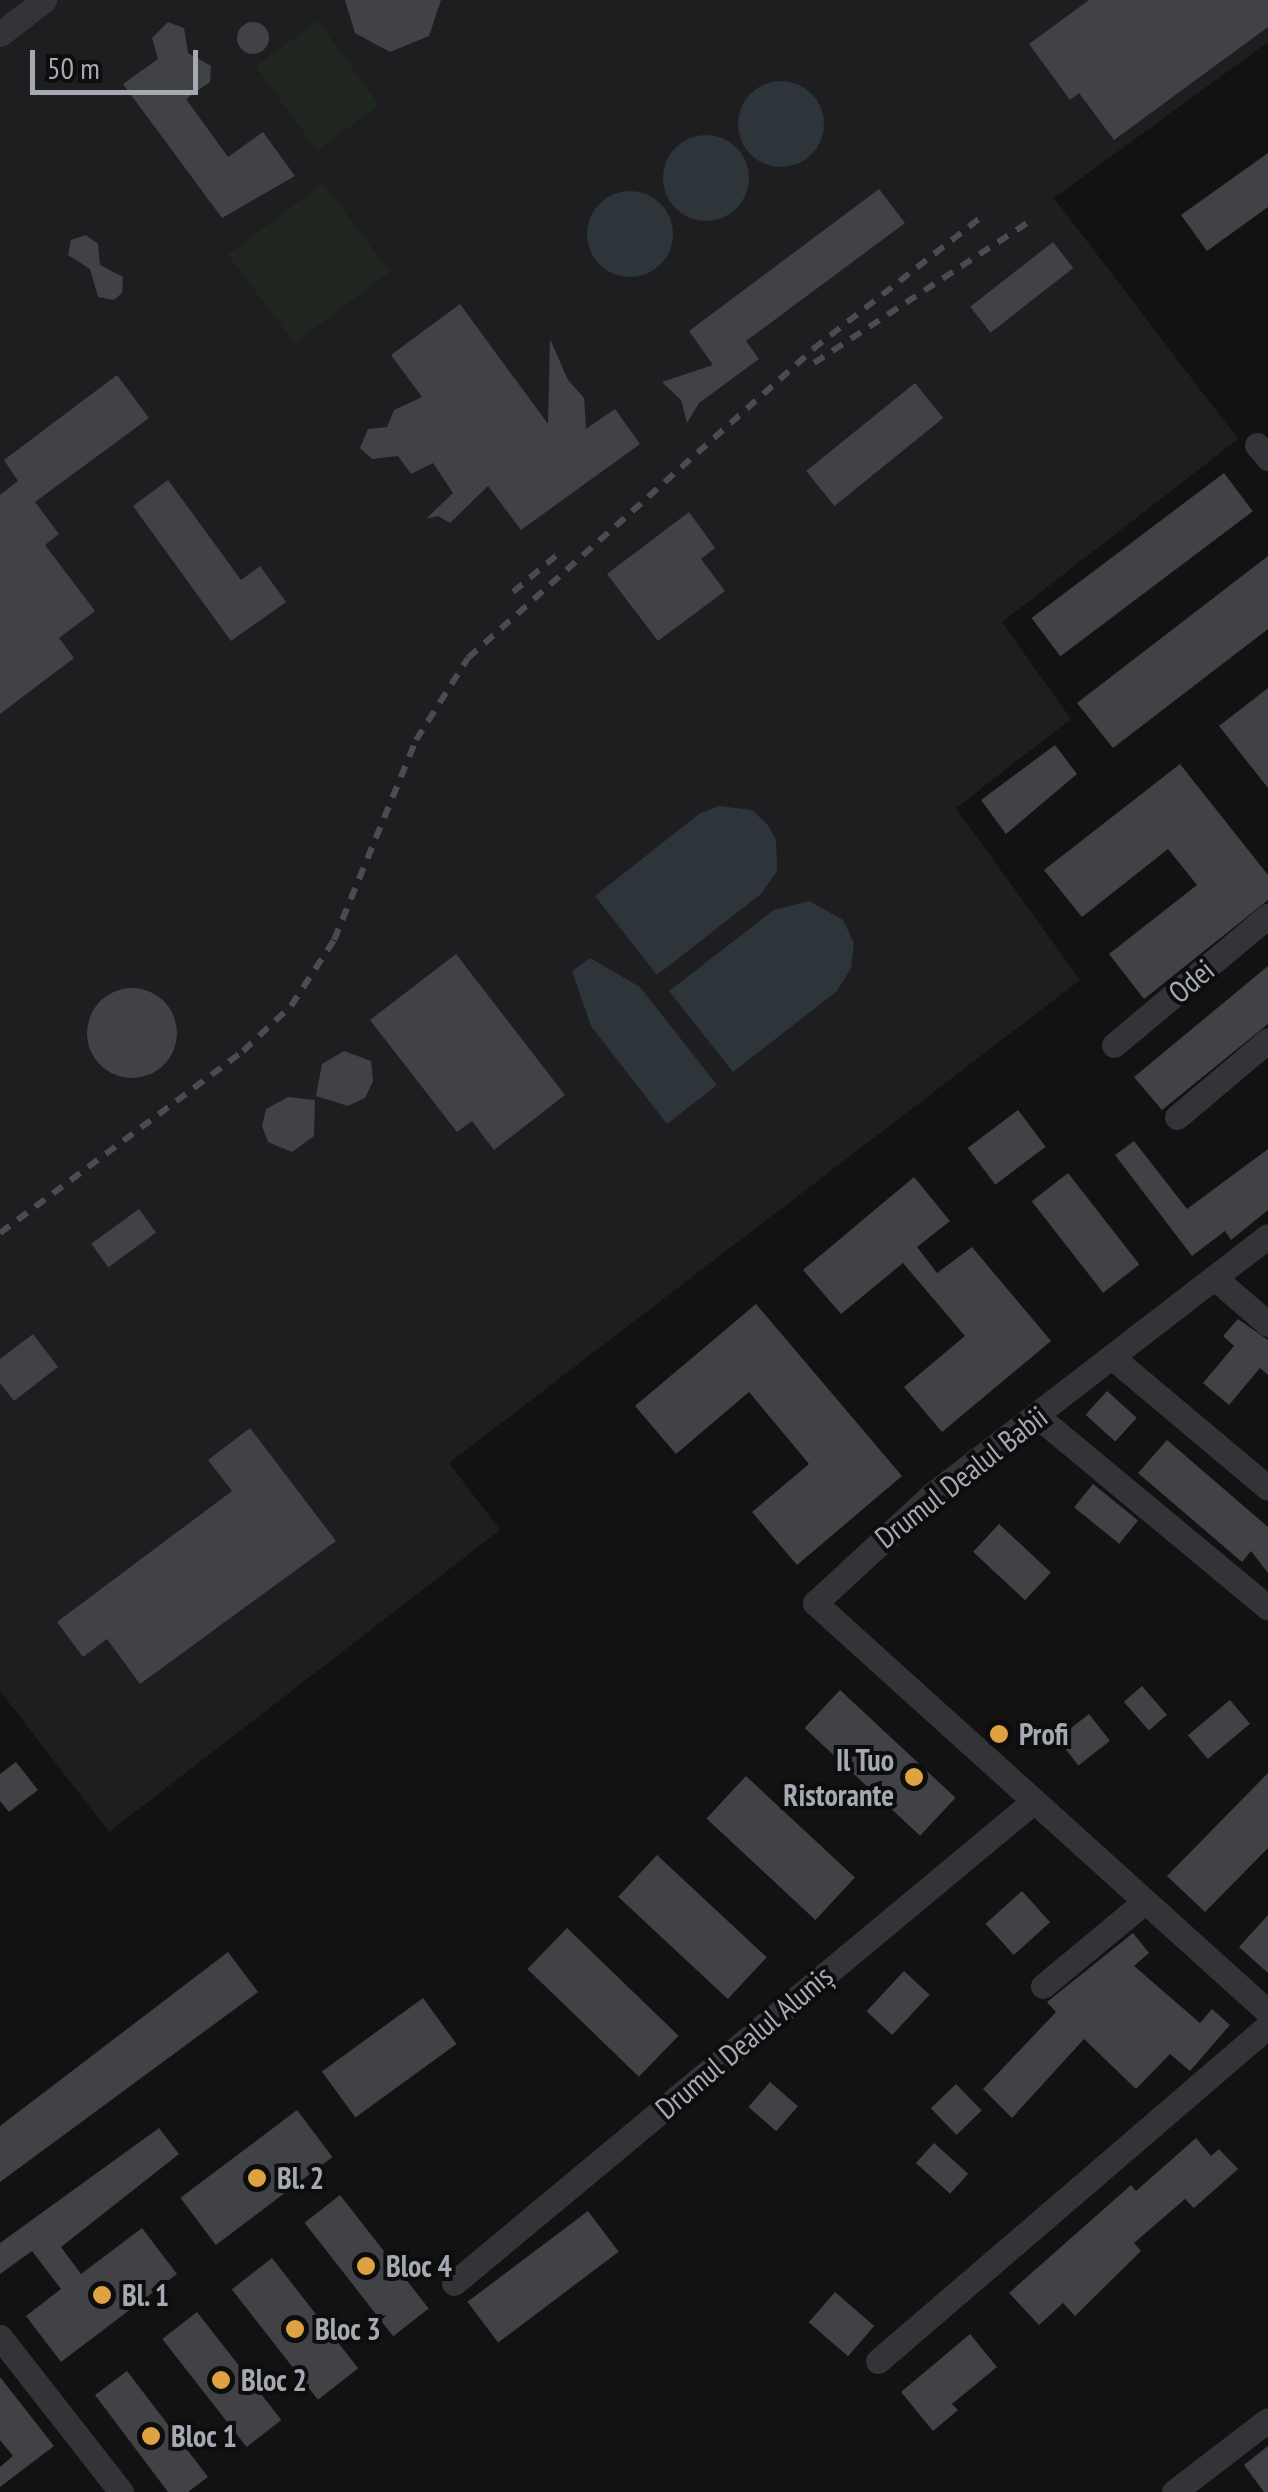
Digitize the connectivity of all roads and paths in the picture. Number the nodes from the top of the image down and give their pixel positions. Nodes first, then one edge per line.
1 (44, 0) edge
2 (0, 34) edge
3 (1268, 916) edge
4 (1268, 1040) edge
5 (1114, 1046) dead end
6 (1178, 1118) dead end
7 (1268, 1236) edge
8 (1216, 1279) junction
9 (1268, 1324) edge
10 (1113, 1358) junction
11 (1037, 1416) junction
12 (1268, 1488) edge
13 (1268, 1608) edge
14 (1033, 1802) junction
15 (1144, 1902) junction
16 (1043, 1986) dead end
17 (1268, 2012) edge
18 (1268, 2026) edge
19 (454, 2282) dead end
20 (0, 2337) edge
21 (878, 2362) dead end
22 (1268, 2420) edge
23 (121, 2492) edge
24 (1174, 2492) edge

1 - 2 street
3 - 5 street, Odei
4 - 6 street
7 - 8 street, Drumul Dealul Babii
8 - 9 street
8 - 10 street, Drumul Dealul Babii
10 - 11 street, Drumul Dealul Babii
10 - 12 street
11 - 13 street
11 - 14 street, Drumul Dealul Babii
14 - 15 street
14 - 19 street, Drumul Dealul Aluniș
15 - 16 street
15 - 17 street
18 - 21 street
20 - 23 street
22 - 24 street

